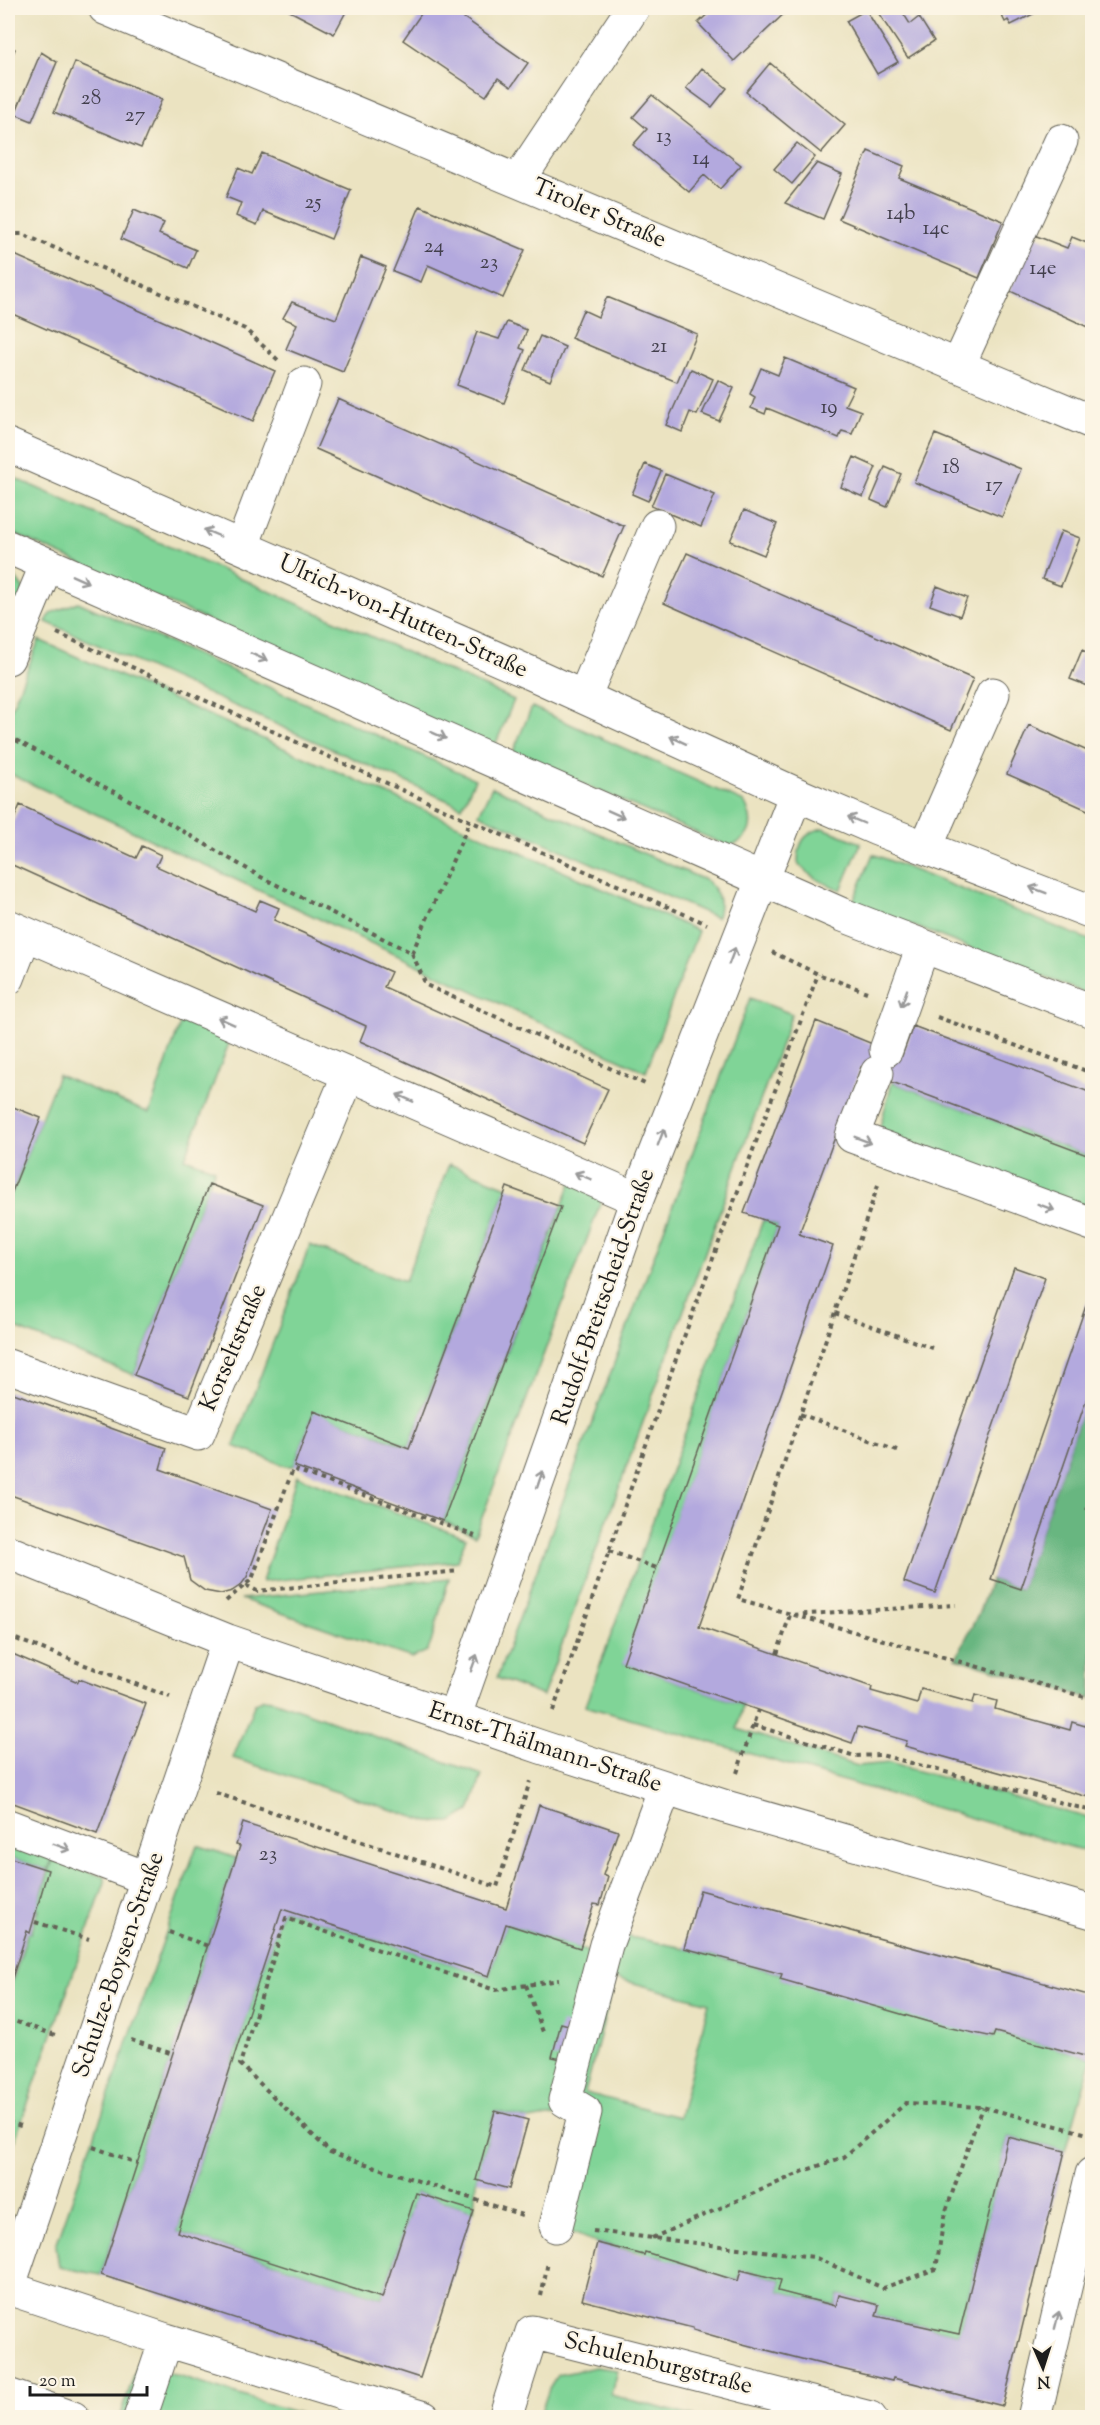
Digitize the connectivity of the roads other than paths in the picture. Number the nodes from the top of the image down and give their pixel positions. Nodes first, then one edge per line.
1 (105, 8) edge
2 (633, 8) edge
3 (155, 17) edge
4 (1061, 141) dead end
5 (518, 181) junction
6 (959, 364) junction
7 (304, 384) road end
8 (1092, 422) edge
9 (8, 445) edge
10 (657, 526) dead end
11 (242, 546) junction
12 (8, 547) edge
13 (47, 564) junction
14 (8, 658) edge
15 (993, 694) dead end
16 (584, 697) junction
17 (796, 794) junction
18 (926, 847) junction
19 (764, 879) junction
20 (1092, 912) edge
21 (16, 930) edge
22 (923, 946) junction
23 (8, 978) edge
24 (1092, 1011) edge
25 (349, 1074) junction
26 (637, 1199) junction
27 (1092, 1224) edge
28 (8, 1366) edge
29 (8, 1552) edge
30 (228, 1641) junction
31 (454, 1718) junction
32 (665, 1788) junction
33 (8, 1826) edge
34 (149, 1879) junction
35 (1092, 1912) edge
36 (1092, 2174) edge
37 (556, 2226) road end
38 (8, 2288) edge
39 (166, 2340) junction
40 (8, 2395) edge
41 (804, 2410) edge
42 (73, 2418) edge
43 (140, 2418) edge
44 (424, 2418) edge
45 (505, 2418) edge
46 (870, 2418) edge
47 (1034, 2418) edge

1 - 3 street, Tiroler Straße
2 - 5 street
3 - 5 street, Tiroler Straße
4 - 6 street
5 - 6 street, Tiroler Straße
6 - 8 street, Tiroler Straße
7 - 11 street
11 -> 9 street, Ulrich-von-Hutten-Straße
10 - 16 street
11 - 16 street, Ulrich-von-Hutten-Straße
12 - 13 street
13 - 14 street
13 -> 19 street
15 - 18 street
17 -> 16 street, Ulrich-von-Hutten-Straße
18 -> 17 street, Ulrich-von-Hutten-Straße
17 - 19 street
20 -> 18 street, Ulrich-von-Hutten-Straße
19 - 22 street
26 -> 19 street, Rudolf-Breitscheid-Straße
21 - 23 street
25 -> 21 street
22 - 24 street
22 -> 27 street
26 -> 25 street
25 - 28 street, Korseltstraße
31 -> 26 street, Rudolf-Breitscheid-Straße
29 - 30 street, Ernst-Thälmann-Straße
30 - 31 street, Ernst-Thälmann-Straße
30 - 34 street, Schulze-Boysen-Straße
31 - 32 street, Ernst-Thälmann-Straße
32 - 35 street, Ernst-Thälmann-Straße
32 - 37 street
33 -> 34 street
34 - 38 street, Schulze-Boysen-Straße
47 -> 36 street
38 - 39 street
39 - 43 street
39 - 44 street
40 - 42 street
41 - 45 street, Schulenburgstraße
41 - 46 street, Schulenburgstraße

